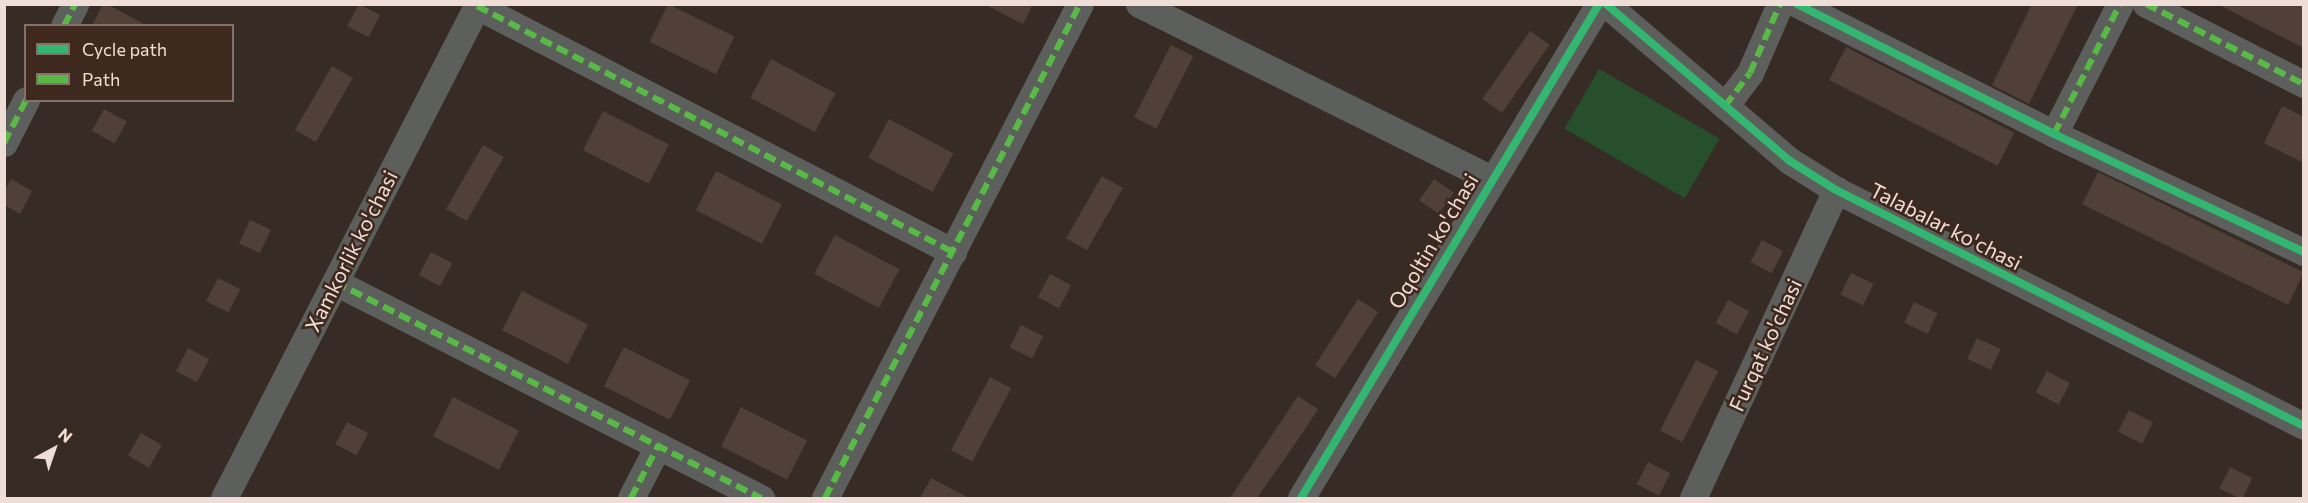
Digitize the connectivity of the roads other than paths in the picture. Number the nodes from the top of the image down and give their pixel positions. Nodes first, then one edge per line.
1 (75, 4) edge
2 (1080, 4) edge
3 (1139, 4) edge
4 (1599, 4) edge
5 (1606, 4) edge
6 (1780, 4) edge
7 (1797, 4) edge
8 (2120, 4) edge
9 (2146, 4) edge
10 (477, 5) edge
11 (65, 24) edge
12 (2304, 84) edge
13 (25, 102) edge
14 (1725, 106) junction
15 (7, 131) edge
16 (2054, 134) junction
17 (1492, 179) junction
18 (1836, 190) junction
19 (953, 252) junction
20 (2304, 252) edge
21 (335, 282) junction
22 (2304, 426) edge
23 (658, 446) junction
24 (224, 498) edge
25 (631, 498) edge
26 (760, 498) edge
27 (825, 498) edge
28 (1301, 498) edge
29 (1693, 498) edge

1 - 11 street
2 - 19 street
3 - 17 street
4 - 17 street, Oqoltin ko'chasi
5 - 14 street, Talabalar ko'chasi
6 - 14 street
7 - 16 street
8 - 16 street
9 - 12 street
10 - 19 street
10 - 21 street, Xamkorlik ko'chasi
13 - 15 street
14 - 18 street, Talabalar ko'chasi
16 - 20 street
17 - 28 street, Oqoltin ko'chasi
18 - 22 street, Talabalar ko'chasi
18 - 29 street, Furqat ko'chasi
19 - 27 street
21 - 23 street
21 - 24 street, Xamkorlik ko'chasi
23 - 25 street
23 - 26 street

